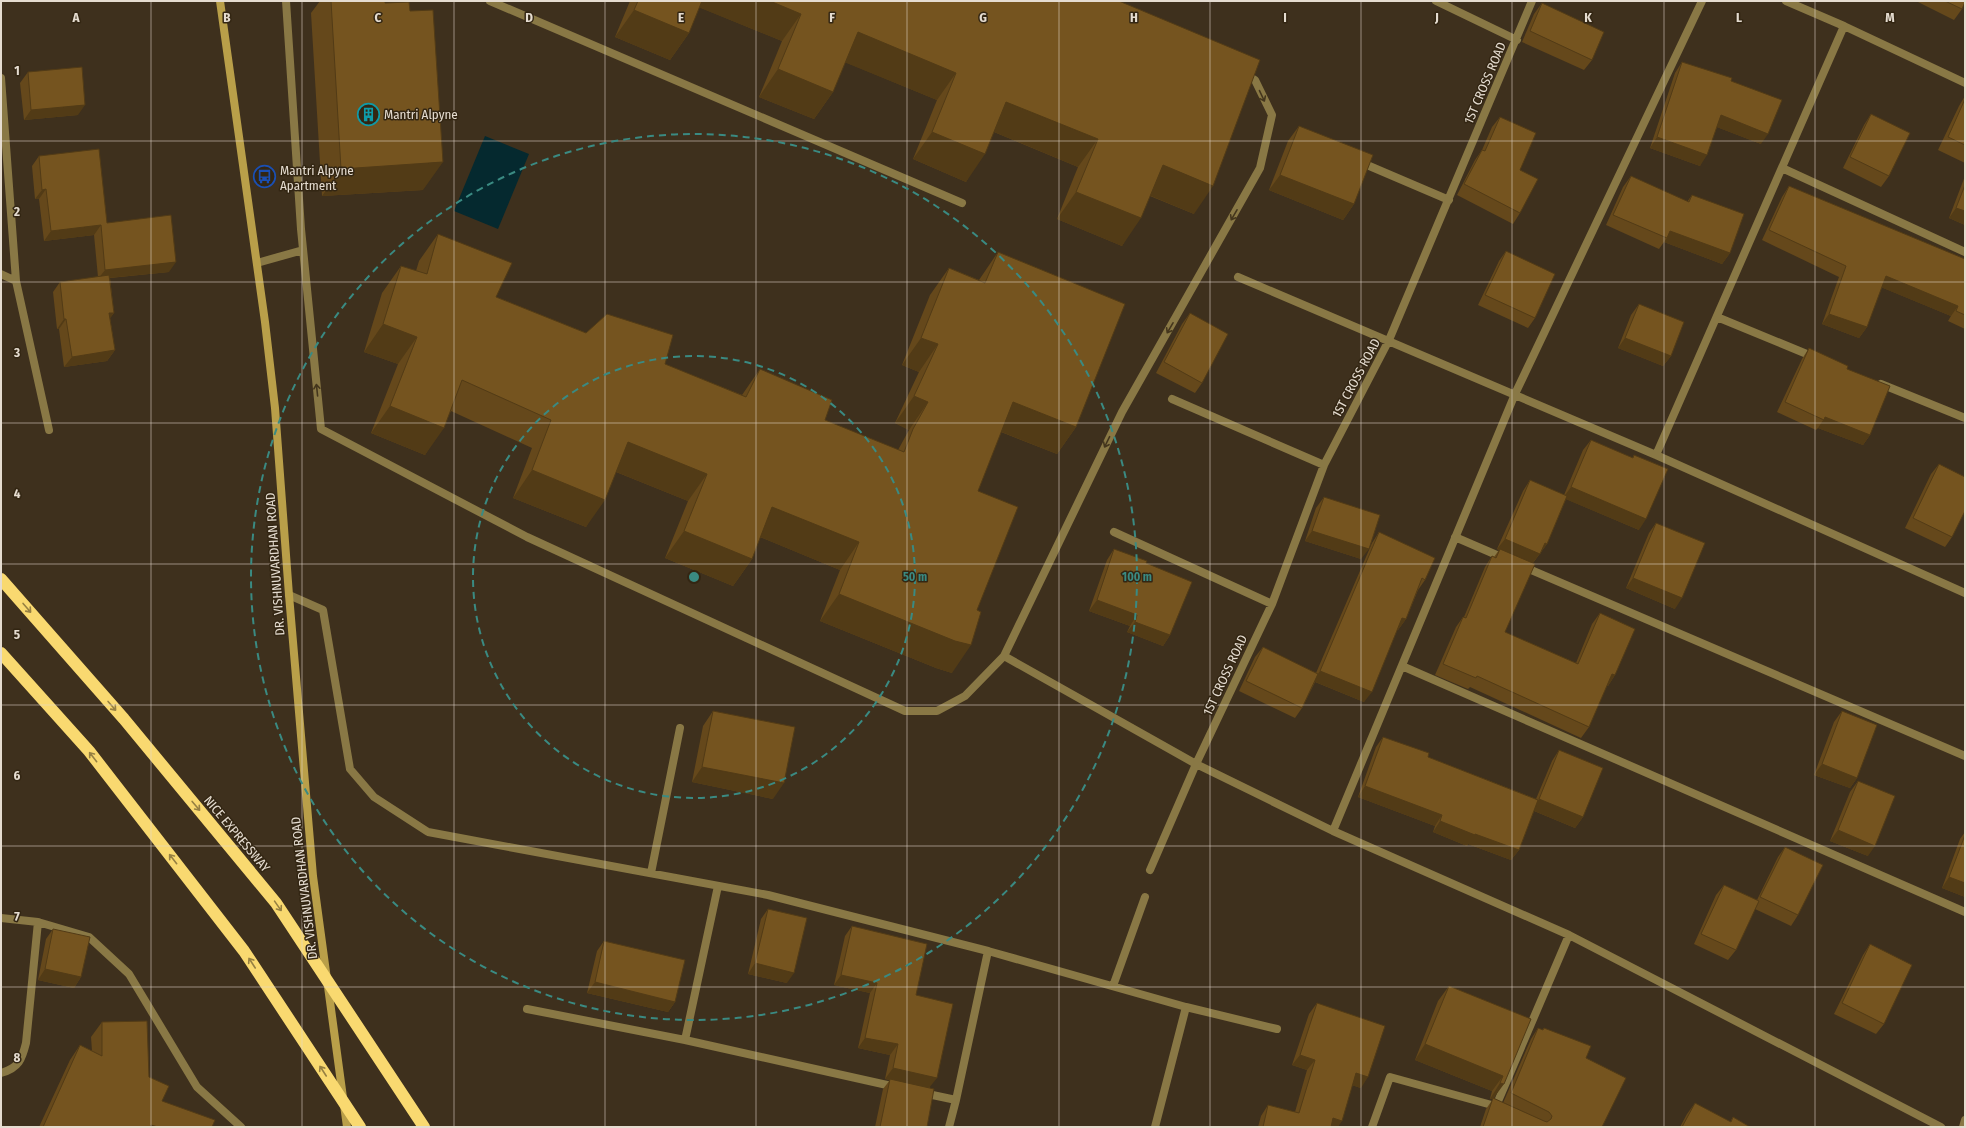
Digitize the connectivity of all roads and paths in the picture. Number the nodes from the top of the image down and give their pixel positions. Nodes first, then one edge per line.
1 (220, 1) edge
2 (286, 1) edge
3 (490, 1) edge
4 (1436, 1) edge
5 (1532, 1) edge
6 (1702, 1) edge
7 (1786, 1) edge
8 (1844, 26) junction
9 (1517, 40) junction
10 (1237, 68) edge
11 (1, 78) edge
12 (1965, 83) edge
13 (2, 101) edge
14 (1351, 158) edge
15 (1782, 168) junction
16 (1449, 200) junction
17 (962, 203) dead end
18 (303, 250) junction
19 (1965, 252) edge
20 (257, 263) junction
21 (1, 274) edge
22 (1238, 277) dead end
23 (16, 281) junction
24 (1717, 317) junction
25 (1389, 340) junction
26 (1819, 359) edge
27 (1870, 379) edge
28 (1515, 394) junction
29 (1172, 399) dead end
30 (1965, 418) edge
31 (49, 430) dead end
32 (1656, 455) junction
33 (1324, 465) junction
34 (1114, 532) dead end
35 (1455, 537) junction
36 (1, 579) edge
37 (1965, 593) edge
38 (289, 595) junction
39 (1272, 604) junction
40 (1, 653) edge
41 (1004, 656) junction
42 (1402, 666) junction
43 (680, 728) dead end
44 (1965, 756) edge
45 (1196, 764) junction
46 (1334, 831) junction
47 (1150, 870) dead end
48 (651, 873) junction
49 (718, 886) junction
50 (1145, 897) dead end
51 (1965, 912) edge
52 (1, 918) edge
53 (38, 922) junction
54 (1569, 935) junction
55 (988, 951) junction
56 (1113, 986) junction
57 (1186, 1007) junction
58 (527, 1009) dead end
59 (1277, 1029) dead end
60 (685, 1040) junction
61 (1, 1073) edge
62 (902, 1088) edge
63 (917, 1092) edge
64 (956, 1100) junction
65 (1965, 1120) edge
66 (241, 1127) edge
67 (347, 1127) edge
68 (360, 1127) edge
69 (424, 1127) edge
70 (948, 1127) edge
71 (1155, 1127) edge
72 (1372, 1127) edge
73 (1941, 1127) edge
74 (1963, 1127) edge

1 - 20 main road, DR. VISHNUVARDHAN ROAD
2 - 18 street
3 - 17 street
4 - 9 street
5 - 9 street, 1ST CROSS ROAD
6 - 28 street
7 - 8 street
8 - 12 street
8 - 15 street
9 - 16 street, 1ST CROSS ROAD
10 -> 41 street
11 - 13 street
13 - 23 street
14 - 16 street
15 - 19 street
15 - 24 street
16 - 25 street, 1ST CROSS ROAD
18 - 20 street
41 -> 18 street
20 - 38 main road, DR. VISHNUVARDHAN ROAD
21 - 23 street
22 - 25 street
23 - 31 street
24 - 26 street
24 - 32 street
25 - 28 street
25 - 33 street, 1ST CROSS ROAD
27 - 30 street
28 - 32 street
28 - 35 street
29 - 33 street
32 - 37 street
33 - 39 street, 1ST CROSS ROAD
34 - 39 street
35 - 42 street
35 - 44 street
36 -> 69 highway, NICE EXPRESSWAY
38 - 48 street
38 - 67 main road, DR. VISHNUVARDHAN ROAD
39 - 45 street, 1ST CROSS ROAD
68 -> 40 highway
41 - 45 street
42 - 46 street
42 - 51 street
43 - 48 street
45 - 46 street
45 - 47 street, 1ST CROSS ROAD
46 - 54 street
48 - 49 street
49 - 55 street
49 - 60 street
50 - 56 street
52 - 53 street
53 - 61 street
53 - 66 street
54 - 72 street
54 - 73 street
55 - 56 street
55 - 64 street
56 - 57 street
57 - 59 street
57 - 71 street
58 - 60 street
60 - 62 street
63 - 64 street
64 - 70 street
65 - 74 street

